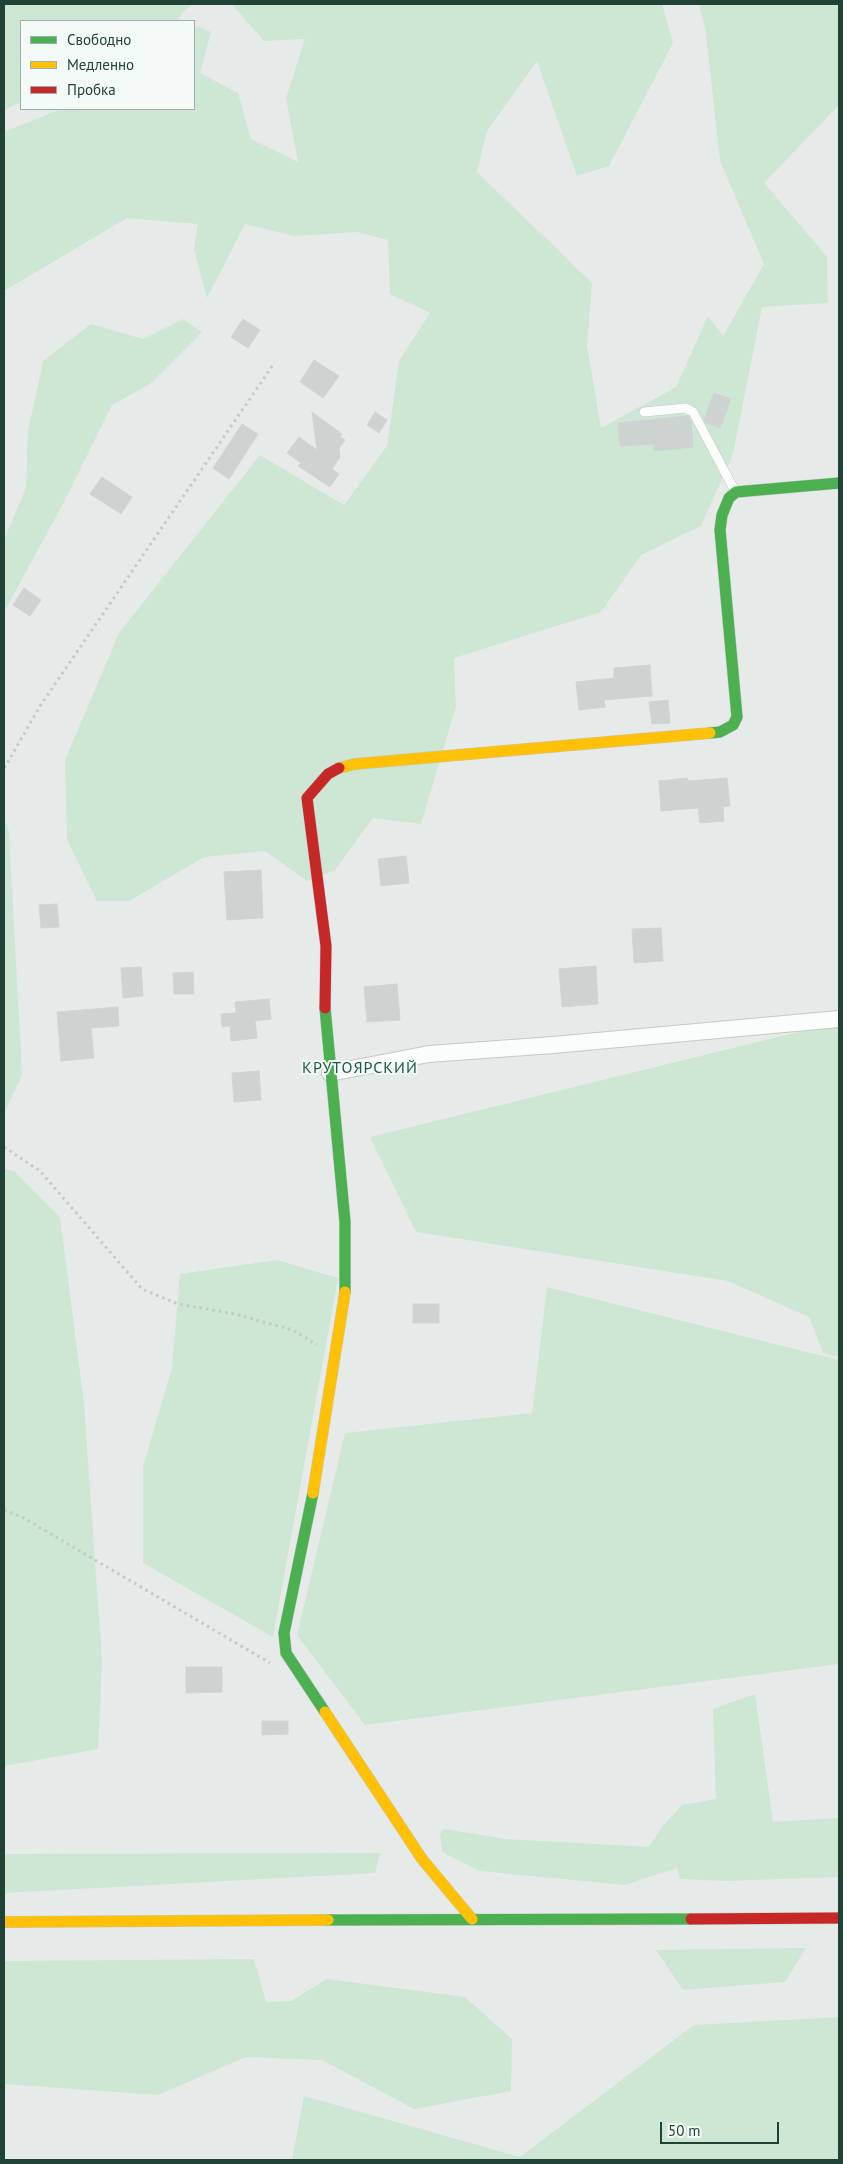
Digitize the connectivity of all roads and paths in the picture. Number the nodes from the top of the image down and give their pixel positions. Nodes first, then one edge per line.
1 (273, 365) dead end
2 (644, 412) dead end
3 (839, 483) edge
4 (736, 492) junction
5 (4, 766) edge
6 (839, 1019) edge
7 (330, 1073) junction
8 (4, 1147) edge
9 (337, 1357) junction
10 (4, 1510) edge
11 (276, 1666) dead end
12 (839, 1918) edge
13 (472, 1919) junction
14 (4, 1922) edge

1 - 5 path
2 - 4 lane
3 - 4 street
4 - 7 street
6 - 7 street
7 - 9 street
8 - 9 path
9 - 13 street
10 - 11 path
12 - 13 street
13 - 14 street

